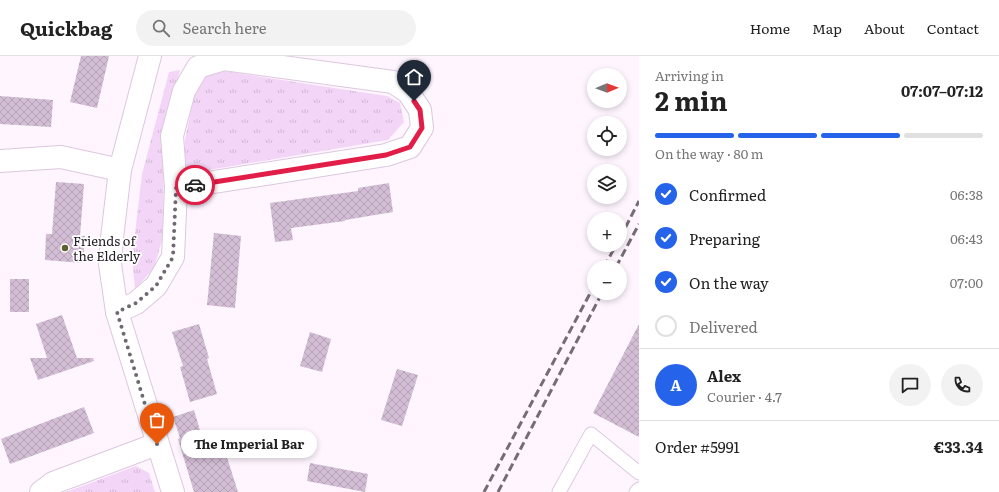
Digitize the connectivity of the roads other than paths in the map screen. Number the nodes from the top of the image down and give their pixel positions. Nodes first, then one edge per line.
1 (150, 56) edge
2 (0, 161) edge
3 (120, 170) junction
4 (176, 188) junction
5 (117, 312) junction
6 (157, 444) junction
7 (639, 474) edge
8 (639, 489) edge
9 (41, 492) edge
10 (173, 492) edge
11 (559, 492) edge
12 (636, 492) edge

1 - 3 street
2 - 3 street
3 - 5 street
4 - 4 street
4 - 5 street
5 - 6 street
6 - 9 street
6 - 10 street
7 - 11 lane
8 - 12 lane

